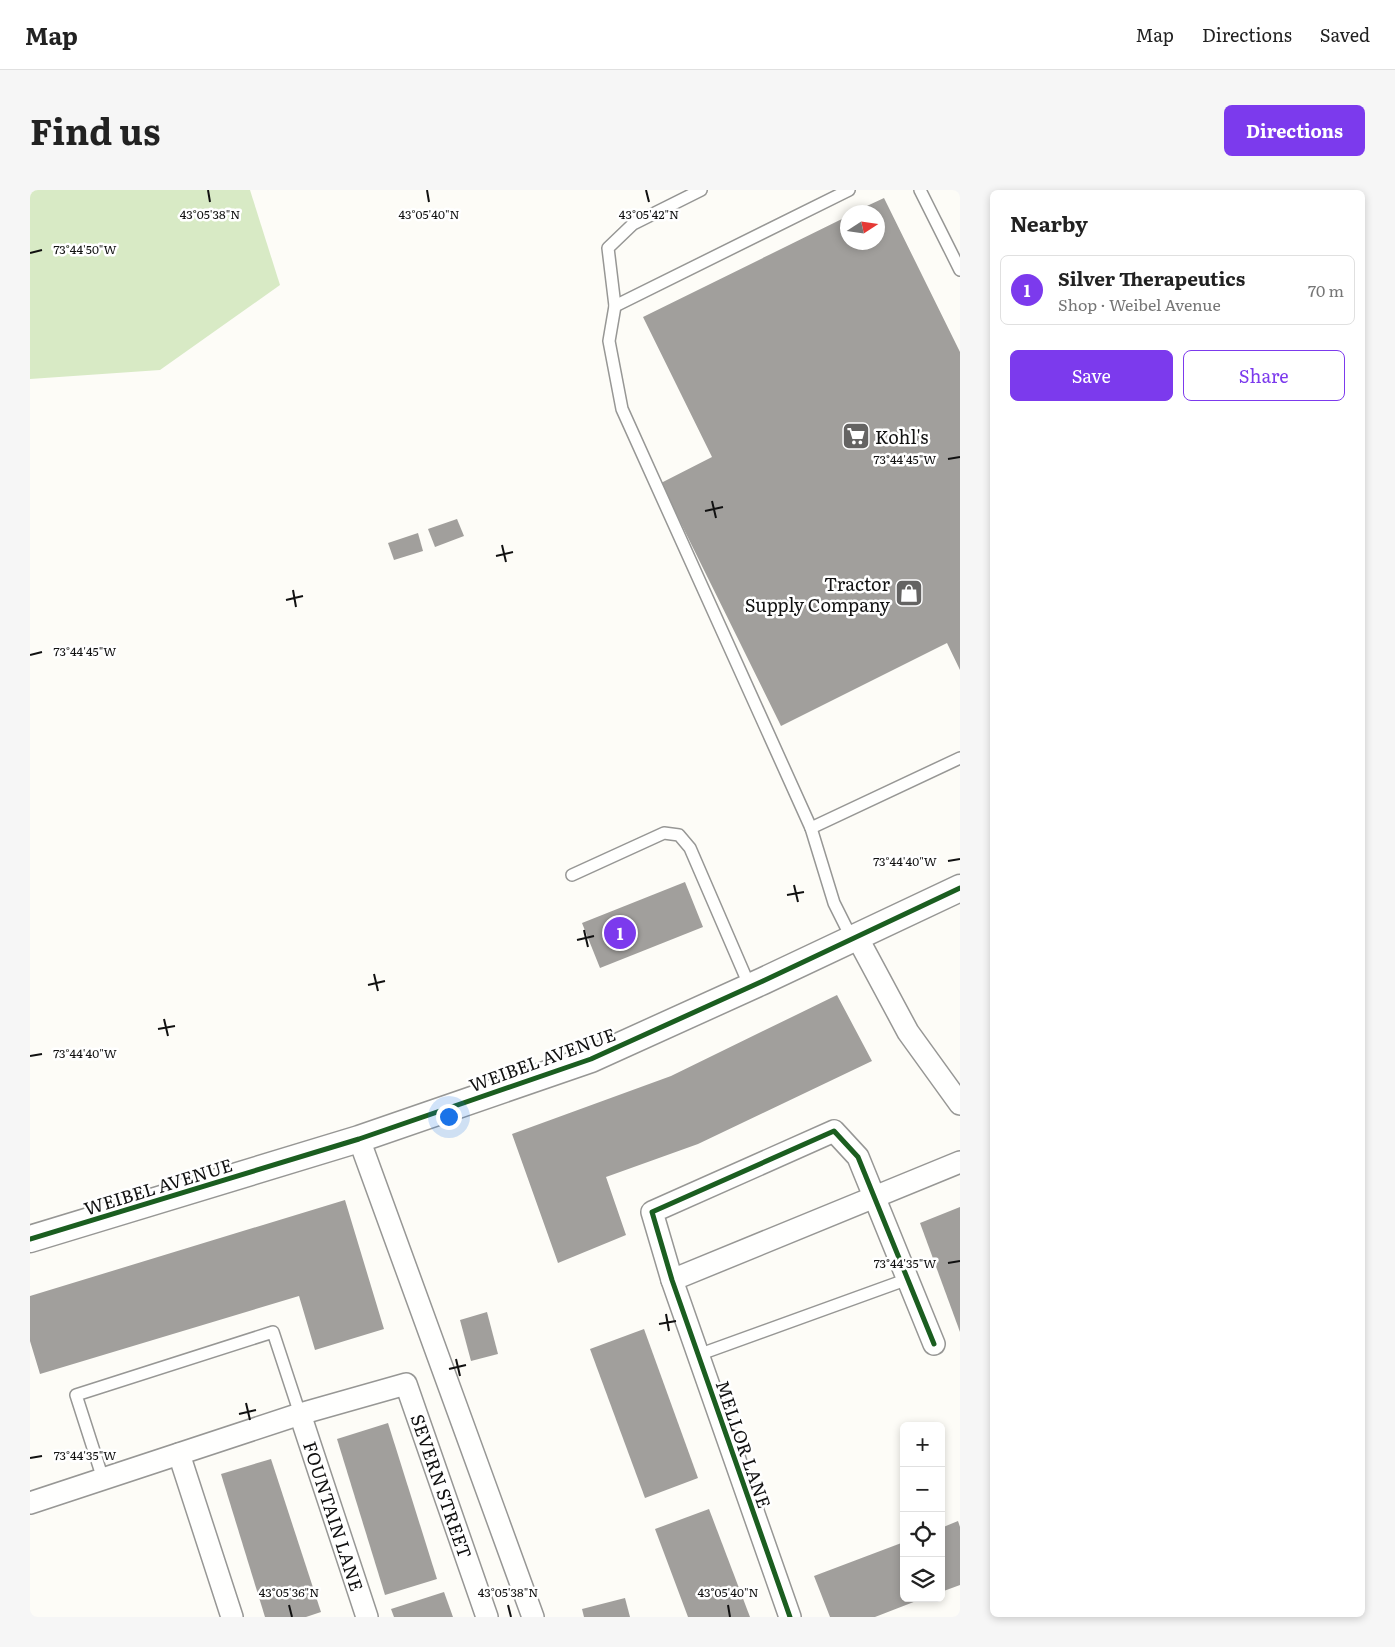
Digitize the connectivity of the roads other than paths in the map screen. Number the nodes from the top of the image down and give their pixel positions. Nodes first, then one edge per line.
1 (702, 190) edge
2 (849, 190) edge
3 (920, 190) edge
4 (960, 270) edge
5 (615, 306) junction
6 (960, 758) edge
7 (811, 828) junction
8 (572, 875) dead end
9 (960, 888) edge
10 (855, 938) junction
11 (750, 987) junction
12 (960, 1104) edge
13 (359, 1139) junction
14 (960, 1162) edge
15 (875, 1198) junction
16 (30, 1239) edge
17 (908, 1279) junction
18 (672, 1280) junction
19 (934, 1344) dead end
20 (698, 1355) junction
21 (300, 1414) junction
22 (179, 1454) junction
23 (103, 1479) junction
24 (30, 1503) edge
25 (232, 1617) edge
26 (367, 1617) edge
27 (487, 1617) edge
28 (533, 1617) edge
29 (790, 1617) edge

1 - 5 lane
2 - 5 lane
3 - 4 lane
5 - 7 lane
6 - 7 lane
7 - 10 lane
8 - 11 lane
9 - 10 street, WEIBEL AVENUE
10 - 11 street, WEIBEL AVENUE
10 - 12 street
11 - 13 street, WEIBEL AVENUE
13 - 16 street, WEIBEL AVENUE
13 - 28 street
14 - 15 street
15 - 17 street
15 - 18 street
15 - 18 street, MELLOR LANE
17 - 19 street
17 - 20 lane
18 - 20 street, MELLOR LANE
20 - 29 street, MELLOR LANE
21 - 22 street
21 - 23 lane
21 - 26 street, FOUNTAIN LANE
21 - 27 street, SEVERN STREET
22 - 23 street
22 - 25 street
23 - 24 street

